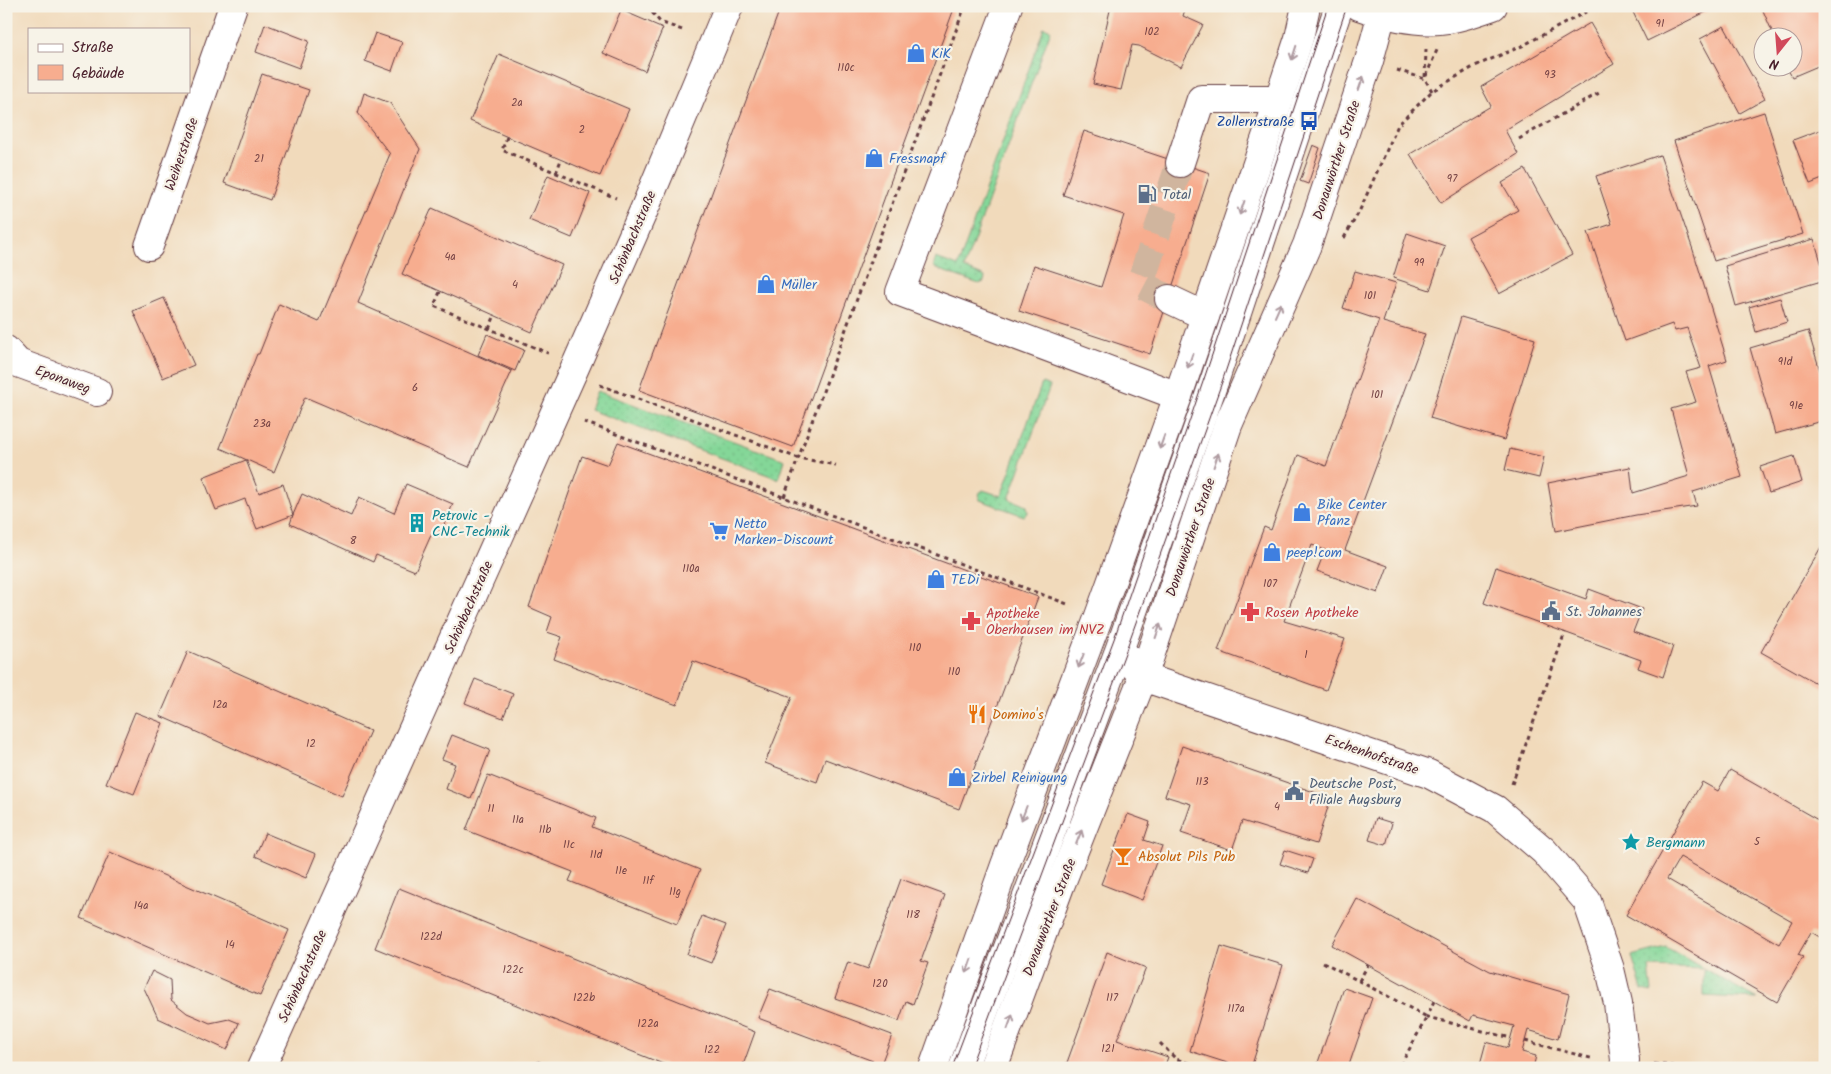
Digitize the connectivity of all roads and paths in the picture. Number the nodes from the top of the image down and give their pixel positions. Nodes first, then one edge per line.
1 (233, 6) edge
2 (647, 6) edge
3 (728, 6) edge
4 (965, 6) edge
5 (1008, 6) edge
6 (1306, 6) edge
7 (1339, 6) edge
8 (1493, 6) edge
9 (1597, 6) edge
10 (1375, 9) edge
11 (714, 42) junction
12 (1425, 79) dead end
13 (1432, 91) junction
14 (1599, 93) dead end
15 (1279, 99) junction
16 (507, 137) dead end
17 (1519, 140) dead end
18 (561, 160) dead end
19 (1180, 163) tunnel mouth
20 (556, 173) junction
21 (617, 199) dead end
22 (149, 246) dead end
23 (1339, 246) dead end
24 (440, 292) dead end
25 (1169, 298) tunnel mouth
26 (495, 315) dead end
27 (1205, 316) junction
28 (489, 329) junction
29 (6, 350) edge
30 (574, 370) junction
31 (97, 392) dead end
32 (1178, 396) junction
33 (555, 412) junction
34 (798, 458) junction
35 (836, 464) dead end
36 (784, 496) junction
37 (1098, 616) junction
38 (1565, 632) dead end
39 (1120, 648) junction
40 (1143, 677) junction
41 (1495, 809) junction
42 (1324, 962) dead end
43 (1368, 965) dead end
44 (1359, 981) junction
45 (1434, 1001) dead end
46 (1427, 1017) junction
47 (1511, 1038) dead end
48 (1525, 1041) dead end
49 (1160, 1043) dead end
50 (1624, 1064) edge
51 (261, 1068) edge
52 (934, 1068) edge
53 (963, 1068) edge
54 (993, 1068) edge
55 (1204, 1068) edge
56 (1400, 1068) edge

1 - 22 street, Weiherstraße
2 - 11 path
3 - 11 street, Schönbachstraße
4 - 34 path
5 - 32 street
6 -> 15 street
7 - 39 street
8 - 10 street
9 - 13 path
40 -> 10 street, Donauwörther Straße
11 - 30 street, Schönbachstraße
12 - 13 path
13 - 23 path
14 - 17 path
15 - 19 street
15 -> 27 street
16 - 20 path
18 - 20 path
20 - 21 path
24 - 28 path
25 - 27 street
26 - 28 path
27 -> 32 street
28 - 30 path
29 - 31 street, Eponaweg
30 - 33 street, Schönbachstraße
30 - 34 path
32 -> 37 street
33 - 36 path
33 - 51 street, Schönbachstraße
34 - 35 path
34 - 36 path
36 - 37 path
37 - 39 street
37 -> 52 street
38 - 41 path
39 - 40 street
39 - 53 street
40 - 41 street, Eschenhofstraße
54 -> 40 street, Donauwörther Straße
41 - 50 street, Eschenhofstraße
42 - 44 path
43 - 44 path
44 - 46 path
45 - 46 path
46 - 47 path
46 - 56 path
48 - 50 path
49 - 55 path

